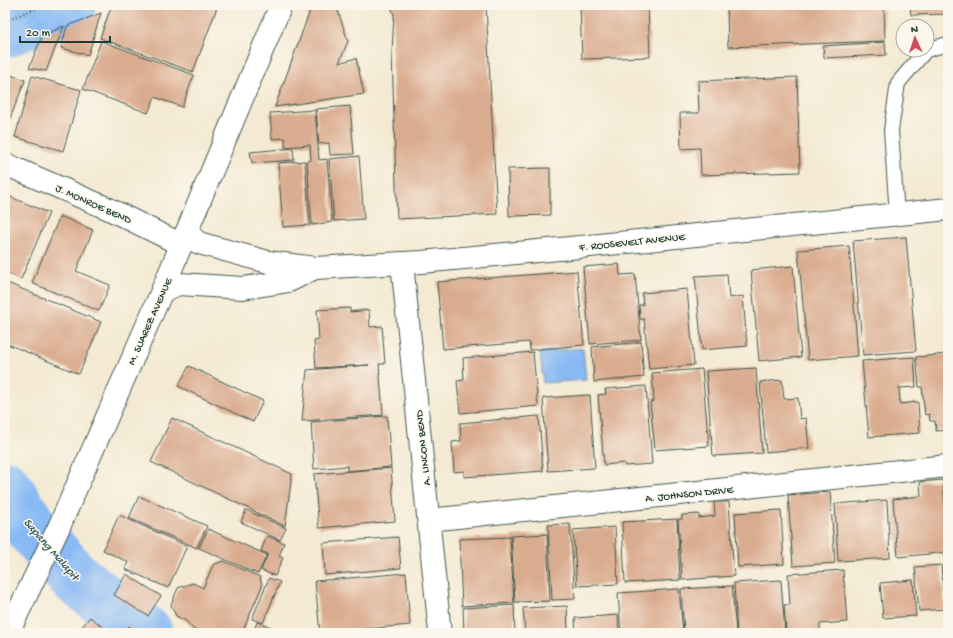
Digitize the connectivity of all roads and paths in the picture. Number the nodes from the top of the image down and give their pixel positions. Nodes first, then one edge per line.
1 (45, 5) edge
2 (281, 5) edge
3 (5, 21) edge
4 (948, 44) edge
5 (5, 164) edge
6 (948, 209) edge
7 (897, 215) junction
8 (184, 239) junction
9 (402, 263) junction
10 (315, 268) junction
11 (162, 291) junction
12 (948, 466) edge
13 (429, 520) junction
14 (8, 633) edge
15 (440, 633) edge

1 - 3 path
2 - 8 street, M. SUAREZ AVENUE
4 - 7 lane
5 - 8 street, J. MONROE BEND
6 - 7 street, F. ROOSEVELT AVENUE
7 - 9 street, F. ROOSEVELT AVENUE
8 - 10 street, F. ROOSEVELT AVENUE
8 - 11 street, M. SUAREZ AVENUE
9 - 10 street, F. ROOSEVELT AVENUE
9 - 13 street, A. LINCON BEND
10 - 11 street, F. ROOSEVELT AVENUE
11 - 14 street, M. SUAREZ AVENUE
12 - 13 street, A. JOHNSON DRIVE
13 - 15 street, A. LINCON BEND

